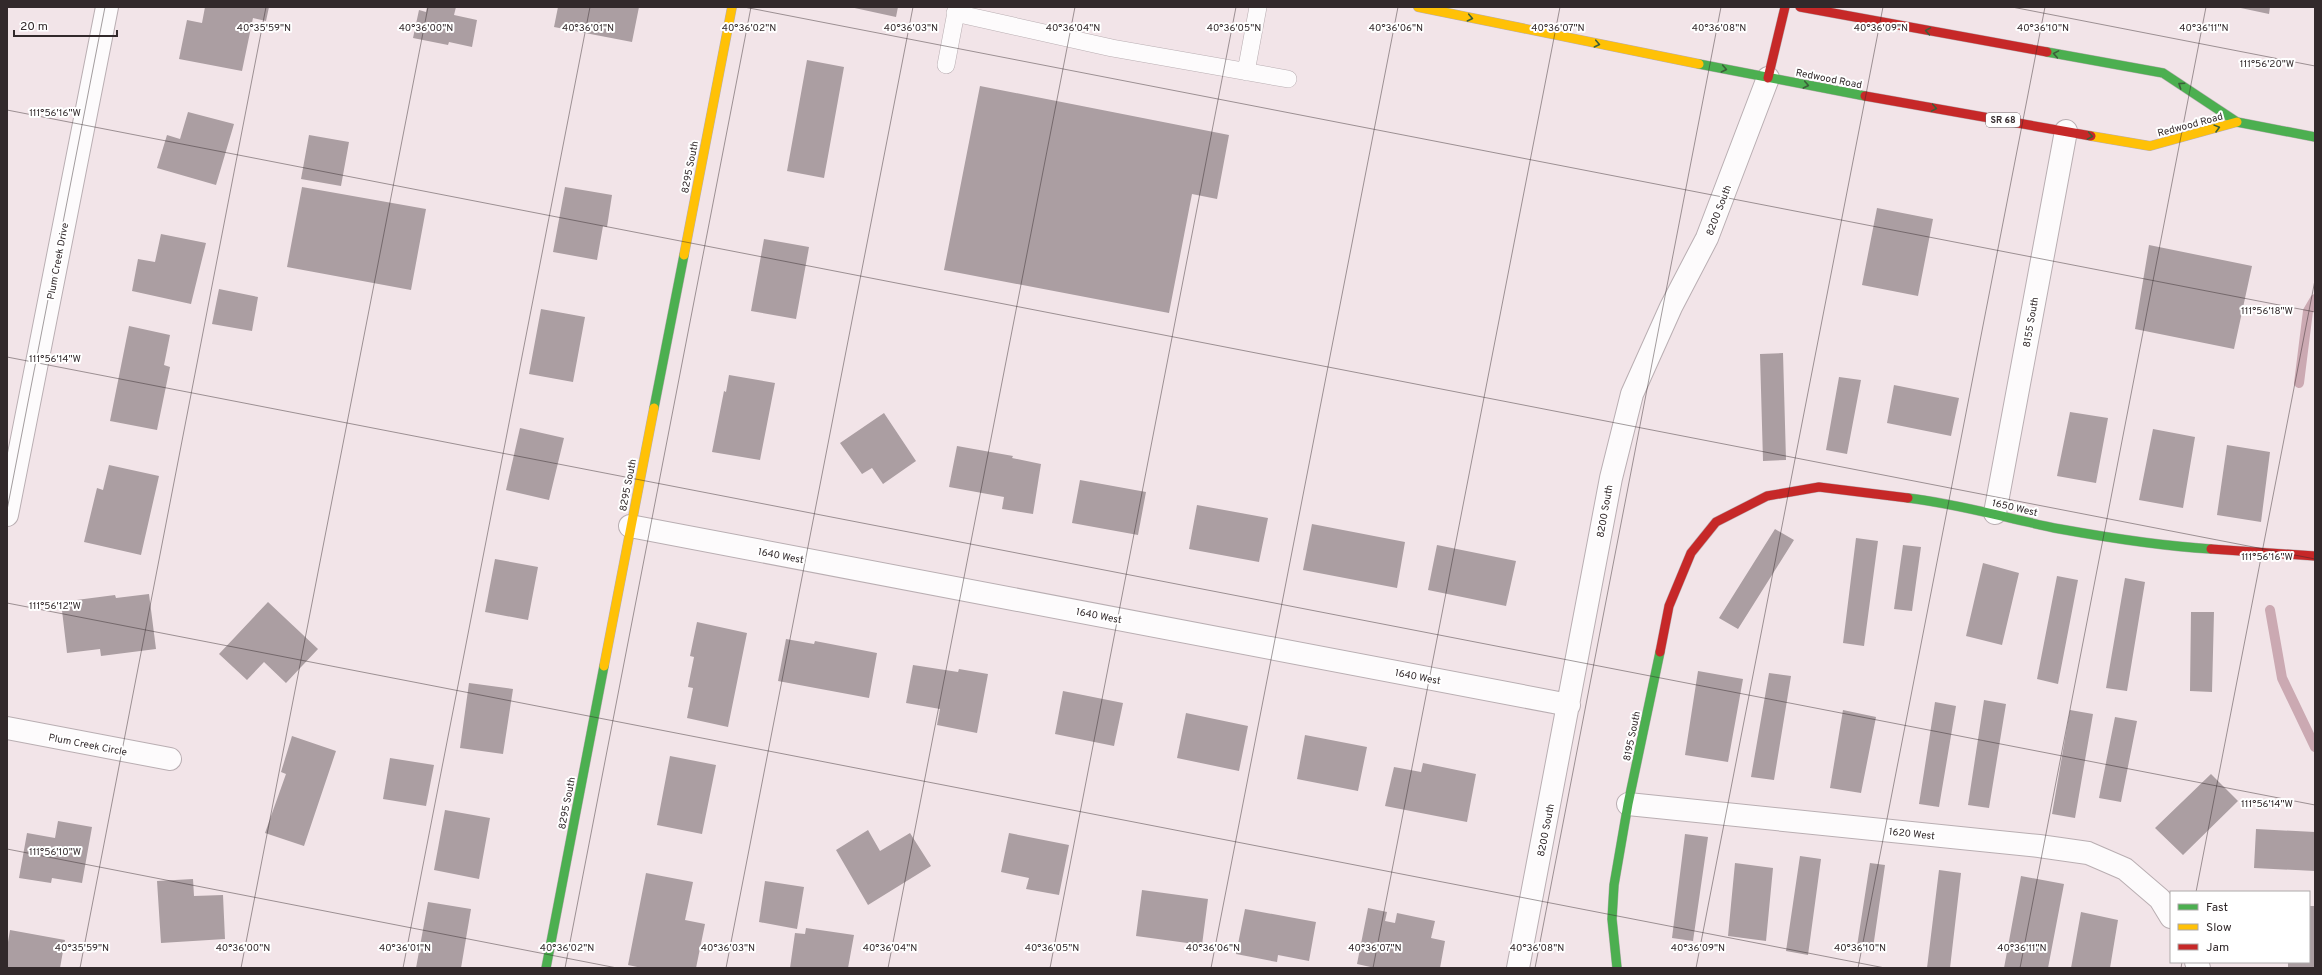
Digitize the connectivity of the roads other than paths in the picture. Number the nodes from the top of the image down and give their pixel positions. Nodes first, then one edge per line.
1 (107, 7) edge
2 (732, 7) edge
3 (1258, 7) edge
4 (1418, 7) edge
5 (1785, 7) edge
6 (1800, 7) edge
7 (956, 10) edge
8 (946, 65) dead end
9 (1246, 72) junction
10 (1768, 78) junction
11 (1288, 79) dead end
12 (2237, 122) junction
13 (2066, 131) junction
14 (2315, 137) edge
15 (1995, 513) junction
16 (7, 515) edge
17 (1716, 522) joint
18 (630, 526) junction
19 (2315, 556) edge
20 (1569, 705) junction
21 (7, 728) edge
22 (170, 759) dead end
23 (1628, 804) junction
24 (2170, 915) edge
25 (546, 968) edge
26 (1518, 968) edge
27 (1617, 968) edge

1 - 16 street, Plum Creek Drive
2 - 18 street, 8295 South
3 - 9 lane
4 -> 10 street, Redwood Road / SR 68
5 - 10 street
12 -> 6 street, Redwood Road / SR 68
7 - 8 lane
7 - 9 lane
9 - 11 lane
10 -> 13 street, Redwood Road / SR 68
10 - 20 street, 8200 South
13 -> 12 street, Redwood Road / SR 68
12 - 14 street, Redwood Road / SR 68
13 - 15 street, 8155 South
15 - 17 street, 1650 West
15 - 19 street, 1650 West
17 - 23 street, 8195 South
18 - 20 street, 1640 West
18 - 25 street, 8295 South
20 - 26 street, 8200 South
21 - 22 street, Plum Creek Circle
23 - 24 street, 1620 West
23 - 27 street, 8195 South

